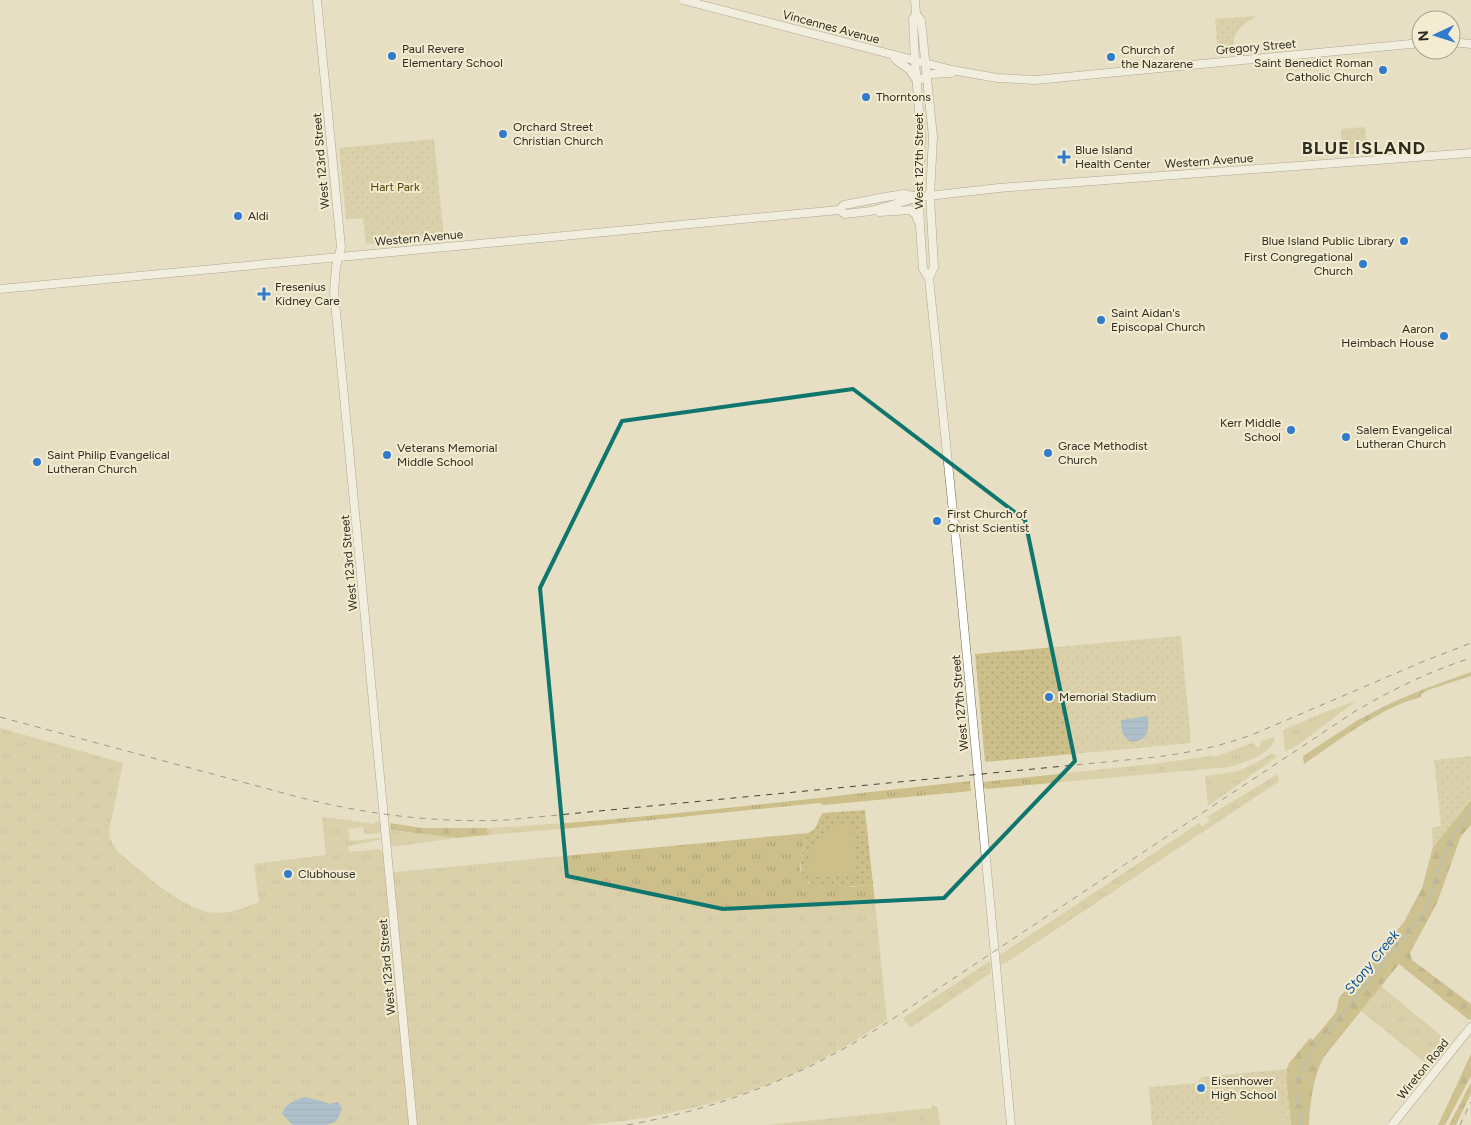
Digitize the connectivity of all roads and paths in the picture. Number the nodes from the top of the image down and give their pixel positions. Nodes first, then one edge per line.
1 (317, 0) edge
2 (683, 0) edge
3 (915, 0) edge
4 (916, 14) junction
5 (1411, 44) edge
6 (887, 54) junction
7 (915, 61) junction
8 (924, 64) junction
9 (963, 72) junction
10 (926, 76) junction
11 (917, 82) junction
12 (1471, 153) edge
13 (930, 196) junction
14 (919, 197) junction
15 (839, 210) junction
16 (871, 211) junction
17 (920, 226) junction
18 (338, 256) junction
19 (929, 278) junction
20 (0, 289) edge
21 (1471, 1027) edge
22 (413, 1125) edge
23 (1011, 1125) edge
24 (1392, 1125) edge

1 - 18 main road, West 123rd Street
2 - 6 main road, Vincennes Avenue
3 - 4 main road, West 127th Street
4 - 7 main road, West 127th Street
4 - 8 main road, West 127th Street
5 - 9 main road, Gregory Street
6 - 7 main road, Vincennes Avenue
6 - 11 main road
7 - 8 main road, Gregory Street
7 - 11 main road, West 127th Street
8 - 9 main road, Gregory Street
8 - 10 main road, West 127th Street
9 - 10 main road
10 - 11 main road
10 - 13 main road, West 127th Street
11 - 14 main road, West 127th Street
12 - 13 main road, Western Avenue
13 - 14 main road, Western Avenue
13 - 19 main road, West 127th Street
14 - 15 main road, Western Avenue
14 - 16 main road, Western Avenue
14 - 17 main road, West 127th Street
15 - 16 main road, Western Avenue
15 - 18 main road, Western Avenue
16 - 17 main road
17 - 19 main road, West 127th Street
18 - 20 main road, Western Avenue
18 - 22 main road, West 123rd Street
19 - 23 main road, West 127th Street
21 - 24 main road, Wireton Road

